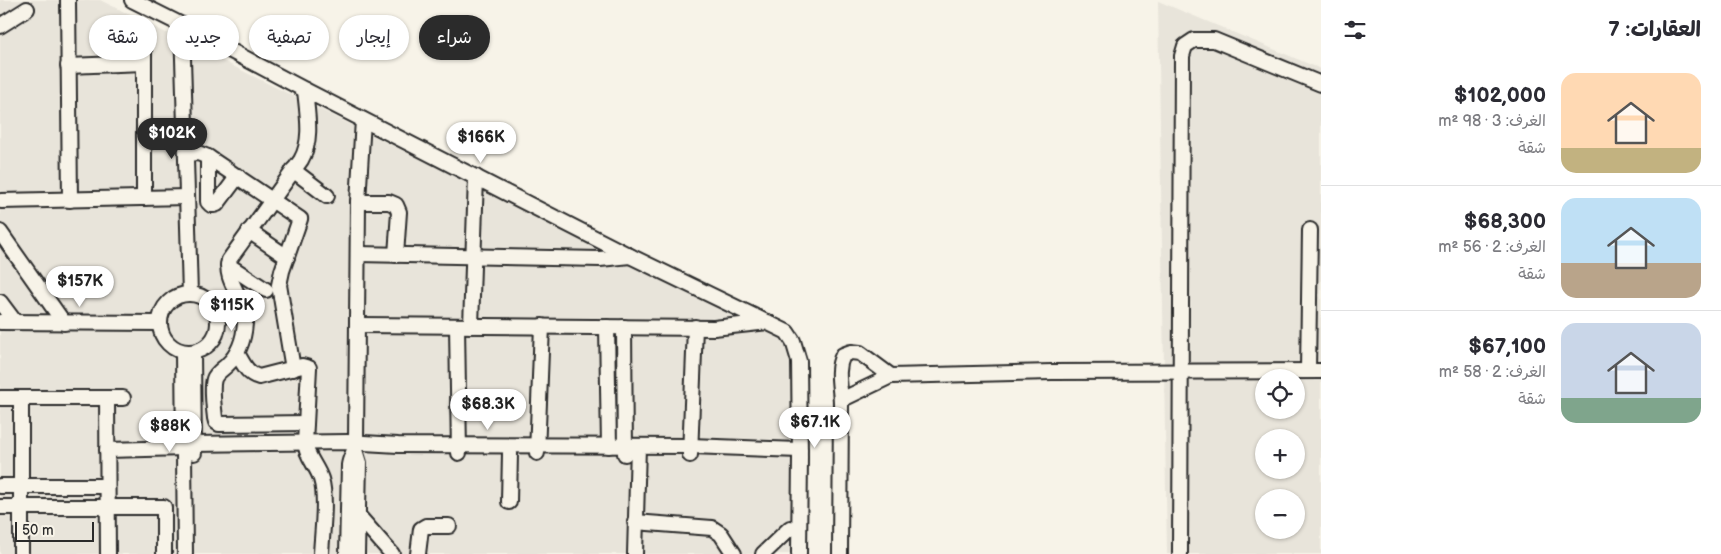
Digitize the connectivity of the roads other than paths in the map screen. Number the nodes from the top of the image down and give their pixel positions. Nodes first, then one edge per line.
1 (68, 0) edge
2 (132, 0) edge
3 (28, 9) dead end
4 (167, 18) edge
5 (0, 26) edge
6 (239, 55) edge
7 (183, 60) edge
8 (144, 63) joint
9 (68, 66) junction
10 (1321, 84) edge
11 (305, 90) junction
12 (364, 120) junction
13 (186, 154) junction
14 (208, 157) junction
15 (294, 170) junction
16 (238, 176) junction
17 (476, 177) junction
18 (327, 196) dead end
19 (187, 197) junction
20 (144, 198) junction
21 (272, 199) junction
22 (70, 200) junction
23 (1, 201) edge
24 (358, 202) junction
25 (1310, 230) dead end
26 (249, 231) junction
27 (0, 232) edge
28 (1315, 244) edge
29 (358, 254) junction
30 (396, 255) junction
31 (472, 256) junction
32 (630, 256) junction
33 (288, 257) junction
34 (228, 265) junction
35 (272, 288) junction
36 (190, 294) junction
37 (240, 298) junction
38 (0, 302) edge
39 (0, 322) edge
40 (15, 322) junction
41 (768, 322) junction
42 (64, 323) junction
43 (160, 323) junction
44 (358, 325) junction
45 (464, 326) junction
46 (542, 326) junction
47 (608, 327) junction
48 (624, 327) junction
49 (695, 327) junction
50 (188, 352) junction
51 (237, 353) junction
52 (293, 368) junction
53 (1181, 371) junction
54 (1314, 371) edge
55 (891, 376) junction
56 (0, 398) edge
57 (21, 398) junction
58 (107, 398) junction
59 (123, 398) dead end
60 (841, 400) junction
61 (306, 424) junction
62 (305, 446) junction
63 (356, 446) junction
64 (609, 446) junction
65 (191, 448) junction
66 (459, 449) junction
67 (107, 450) junction
68 (537, 450) junction
69 (631, 450) junction
70 (690, 451) junction
71 (510, 453) junction
72 (796, 453) junction
73 (0, 486) edge
74 (21, 486) junction
75 (107, 486) junction
76 (508, 502) dead end
77 (0, 507) edge
78 (21, 507) junction
79 (108, 507) junction
80 (353, 511) junction
81 (635, 522) junction
82 (449, 526) dead end
83 (790, 528) junction
84 (21, 554) edge
85 (108, 554) edge
86 (164, 554) edge
87 (185, 554) edge
88 (194, 554) edge
89 (321, 554) edge
90 (347, 554) edge
91 (357, 554) edge
92 (392, 554) edge
93 (418, 554) edge
94 (635, 554) edge
95 (734, 554) edge
96 (763, 554) edge
97 (790, 554) edge
98 (799, 554) edge
99 (840, 554) edge
100 (1180, 554) edge

1 - 9 street
2 - 4 street
3 - 5 street
6 - 11 street
7 - 13 street
8 - 9 street
8 - 20 street
9 - 22 street
10 - 53 street
11 - 12 street
11 - 15 street
12 - 17 street
12 - 24 street
13 - 14 street
13 - 19 street
14 - 16 street
14 - 16 street
15 - 18 street
15 - 21 street
16 - 21 street
17 - 31 street
17 - 32 street
19 - 20 street
19 - 36 street
20 - 22 street
21 - 26 street
21 - 33 street
22 - 23 street
24 - 29 street
24 - 30 street
25 - 28 street
26 - 33 street
26 - 34 street
27 - 42 street
28 - 54 street
29 - 30 street
29 - 44 street
30 - 31 street
31 - 32 street
31 - 45 street
32 - 41 street
33 - 35 street
34 - 35 street
34 - 37 street
35 - 37 street
35 - 52 street
36 - 43 street
36 - 50 street
37 - 51 street
38 - 40 street
39 - 40 street
40 - 42 street
41 - 49 street
41 - 72 street
42 - 43 street
43 - 50 street
44 - 45 street
44 - 63 street
45 - 46 street
45 - 66 street
46 - 47 street
46 - 68 street
47 - 48 street
47 - 64 street
48 - 49 street
48 - 69 street
49 - 70 street
50 - 65 street
51 - 52 street
51 - 61 street
52 - 61 street
53 - 54 street
53 - 55 street
53 - 100 street
55 - 60 street
55 - 60 street
56 - 57 street
57 - 58 street
57 - 74 street
58 - 59 street
58 - 67 street
60 - 99 street
61 - 62 street
62 - 63 street
62 - 65 street
62 - 89 street
63 - 66 street
63 - 80 street
64 - 68 street
64 - 69 street
65 - 67 street
65 - 87 street
65 - 88 street
66 - 68 street
66 - 71 street
67 - 75 street
68 - 69 street
68 - 71 street
69 - 70 street
69 - 81 street
70 - 72 street
71 - 76 street
72 - 83 street
72 - 98 street
73 - 74 street
74 - 75 street
74 - 78 street
75 - 79 street
77 - 78 street
78 - 79 street
78 - 84 street
79 - 85 street
79 - 86 street
80 - 90 street
80 - 91 street
80 - 92 street
81 - 94 street
81 - 95 street
82 - 93 street
83 - 96 street
83 - 97 street

